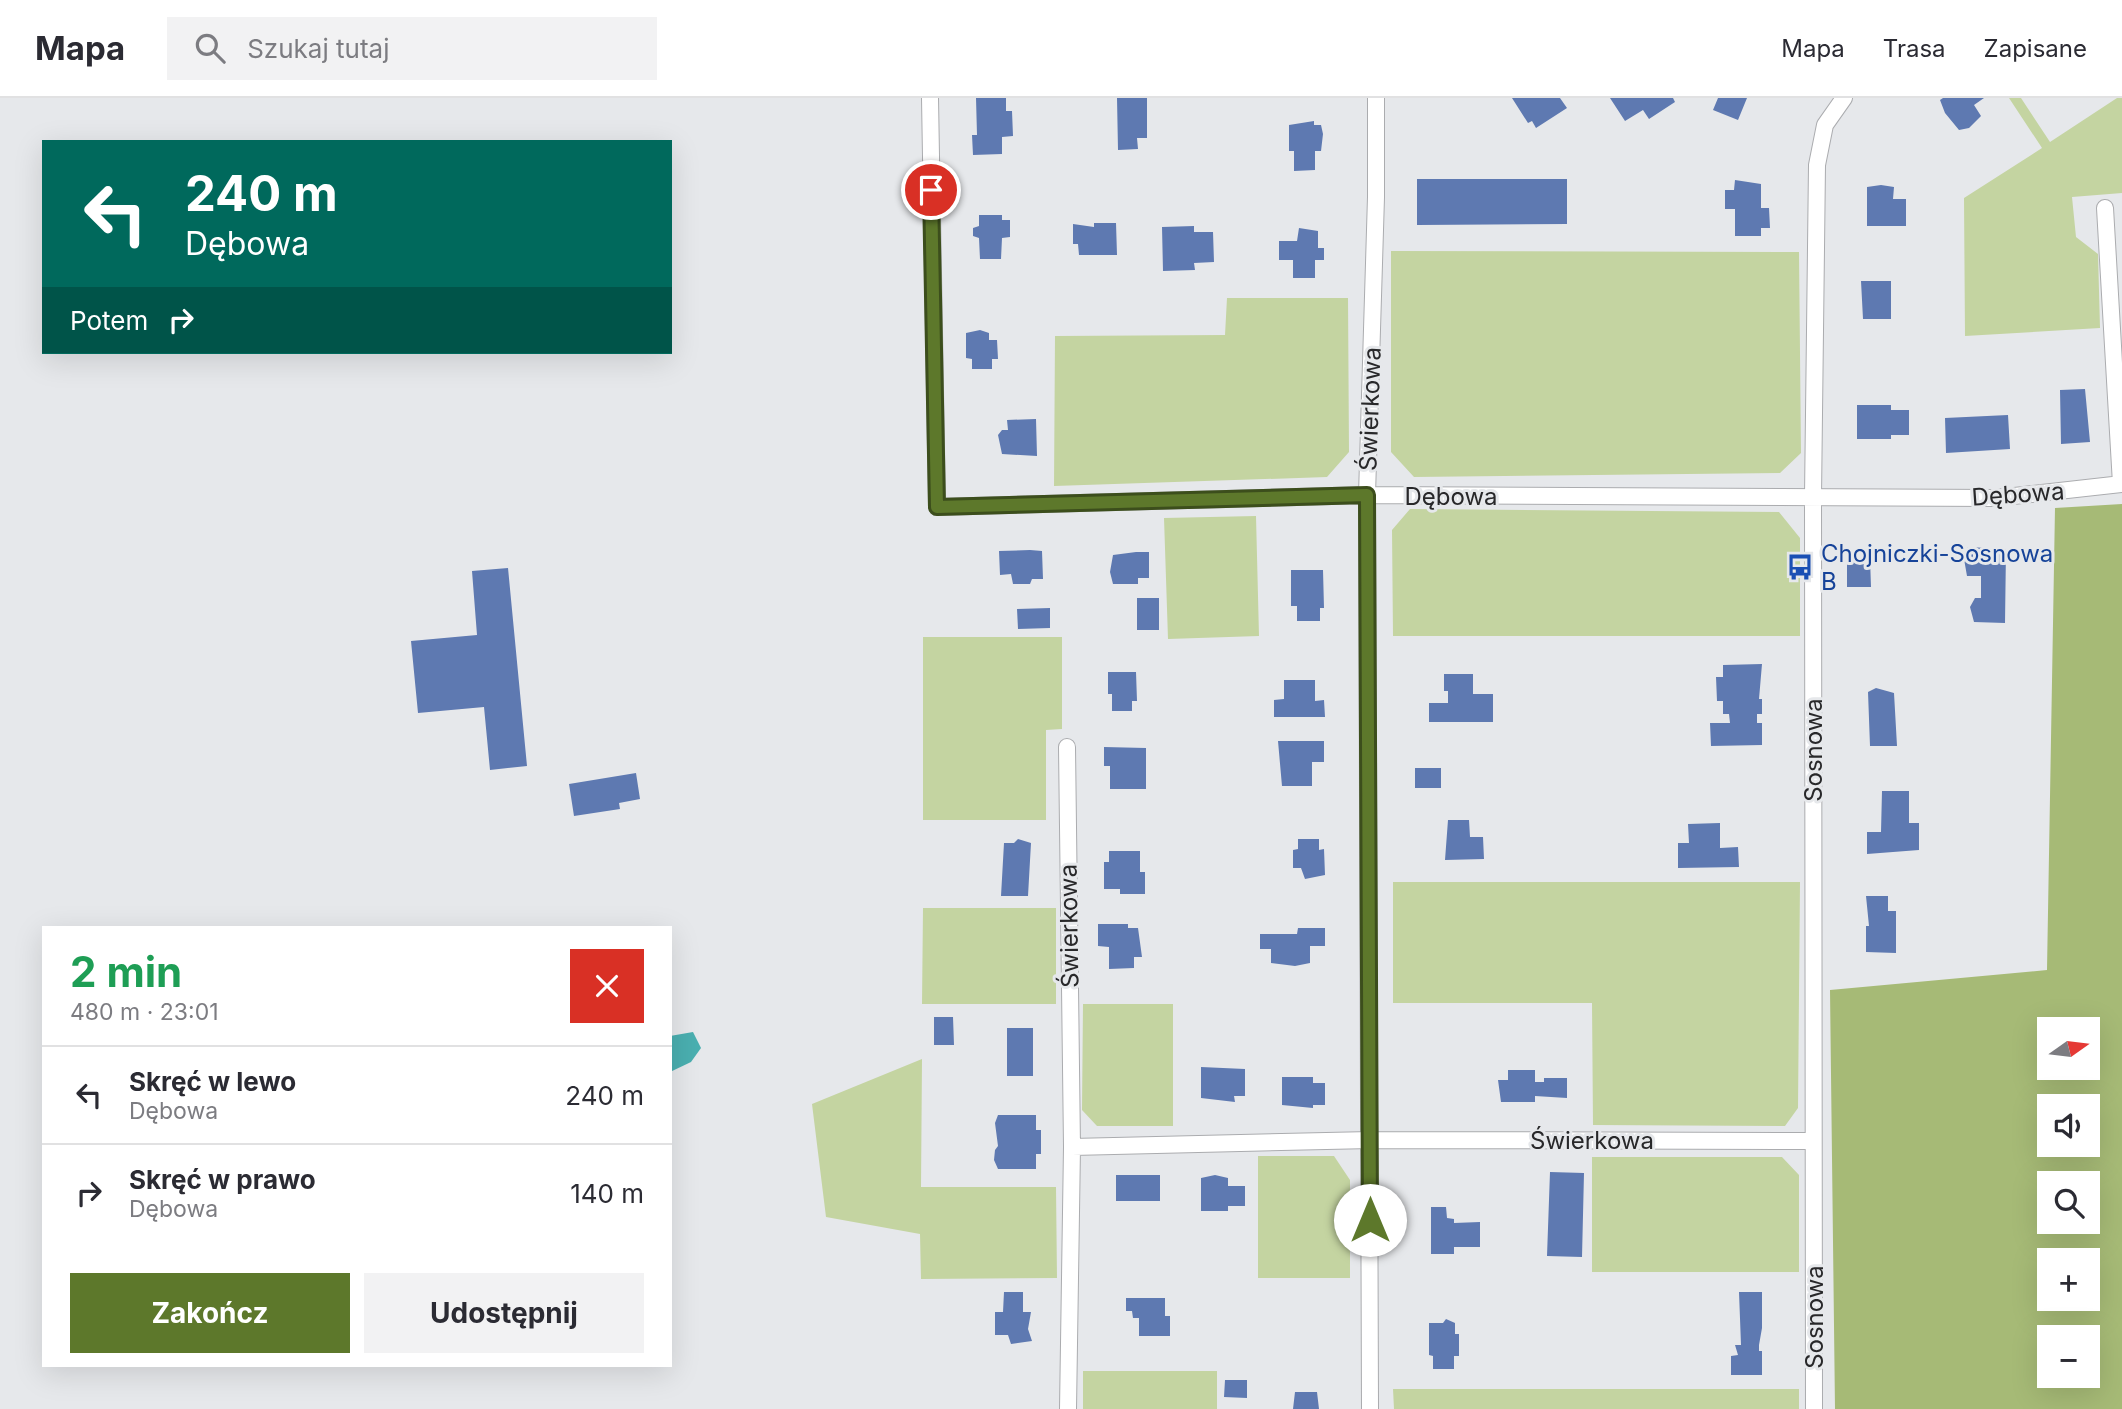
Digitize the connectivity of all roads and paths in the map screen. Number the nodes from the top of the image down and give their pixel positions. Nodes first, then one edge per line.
1 (930, 98) edge
2 (1376, 98) edge
3 (1844, 98) edge
4 (2105, 208) dead end
5 (2122, 484) edge
6 (1367, 495) junction
7 (1813, 497) junction
8 (1067, 747) dead end
9 (1370, 1140) junction
10 (1813, 1141) junction
11 (1072, 1147) junction
12 (1068, 1409) edge
13 (1370, 1409) edge
14 (1814, 1409) edge

1 - 6 street, Dębowa
2 - 6 street, Świerkowa
3 - 7 street, Sosnowa
4 - 5 street, Dębowa
5 - 7 street, Dębowa
6 - 7 street, Dębowa
6 - 9 street, Świerkowa
7 - 10 street, Sosnowa
8 - 11 street, Świerkowa
9 - 10 street, Świerkowa
9 - 11 street, Świerkowa
9 - 13 street, Świerkowa
10 - 14 street, Sosnowa
11 - 12 street, Świerkowa

